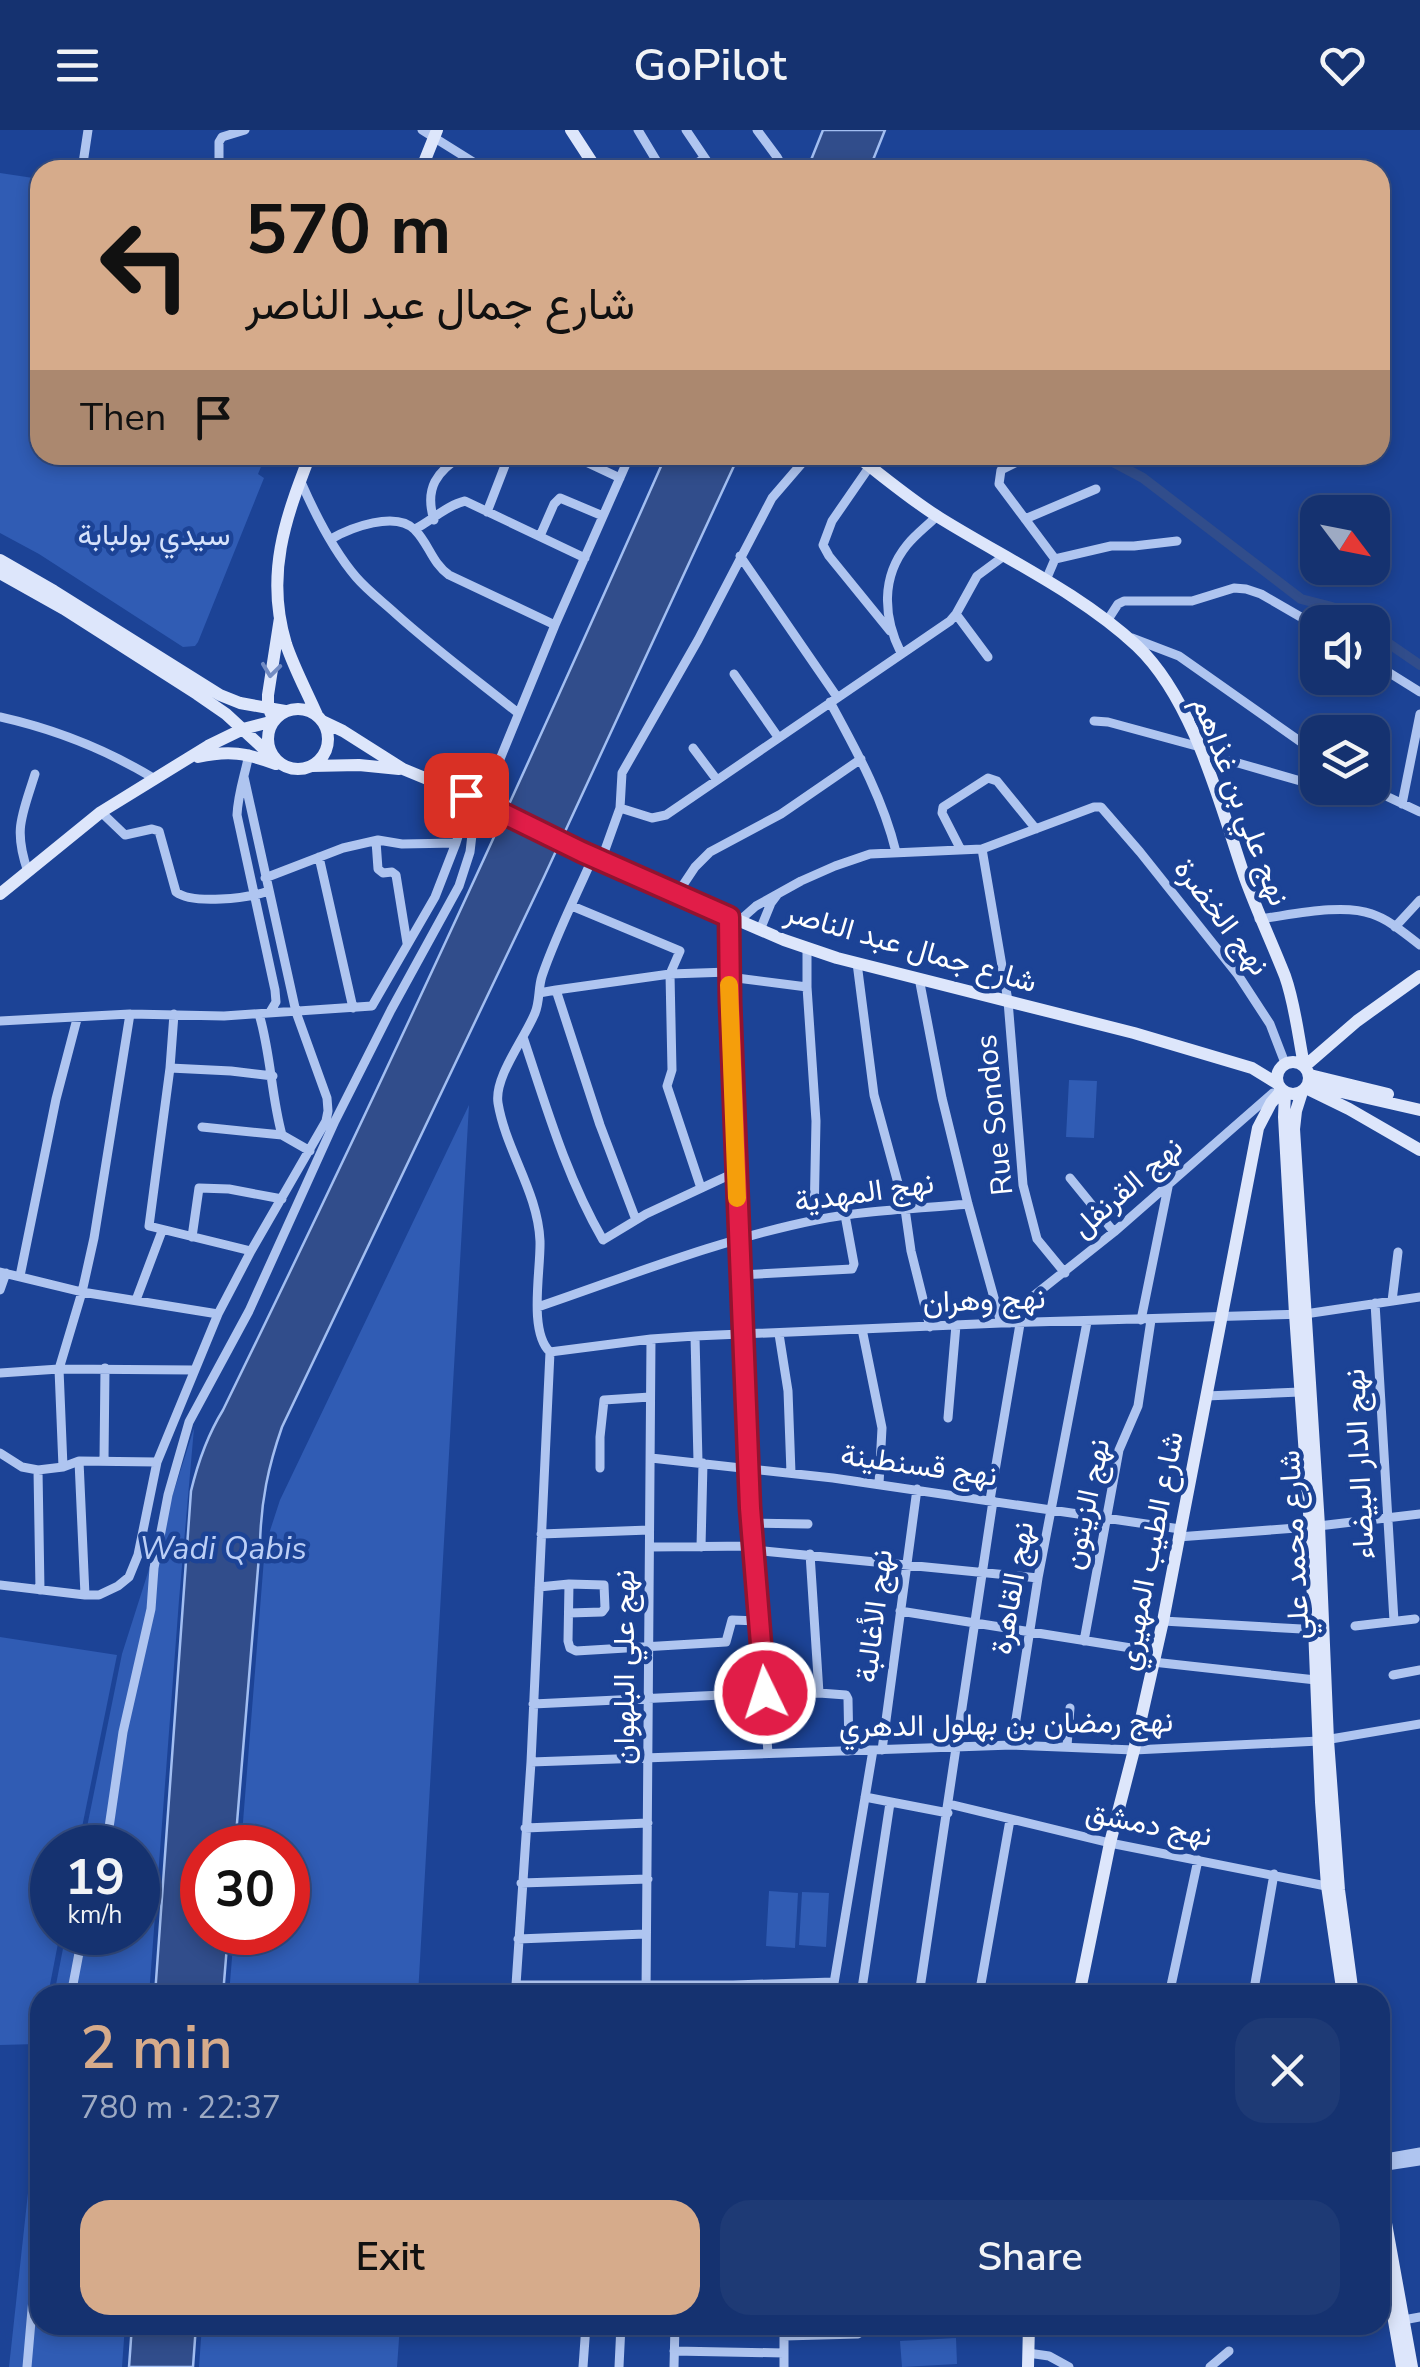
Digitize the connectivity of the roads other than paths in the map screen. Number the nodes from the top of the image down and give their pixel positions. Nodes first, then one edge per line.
1 (88, 130) edge
2 (245, 130) edge
3 (638, 130) edge
4 (686, 130) edge
5 (757, 130) edge
6 (573, 131) edge
7 (431, 132) edge
8 (705, 158) joint
9 (84, 160) edge
10 (219, 160) edge
11 (424, 160) edge
12 (472, 160) edge
13 (592, 160) edge
14 (656, 160) edge
15 (702, 160) edge
16 (779, 160) edge
17 (306, 465) edge
18 (448, 465) edge
19 (505, 465) edge
20 (592, 465) edge
21 (626, 465) edge
22 (800, 465) edge
23 (1007, 465) edge
24 (870, 466) joint
25 (620, 478) junction
26 (300, 481) junction
27 (1096, 488) dead end
28 (487, 512) junction
29 (603, 516) junction
30 (937, 516) junction
31 (1025, 519) junction
32 (434, 520) junction
33 (415, 530) junction
34 (540, 536) junction
35 (331, 539) junction
36 (1177, 541) dead end
37 (740, 556) junction
38 (1004, 556) junction
39 (585, 558) junction
40 (1055, 558) junction
41 (0, 560) edge
42 (0, 573) edge
43 (1046, 580) junction
44 (956, 614) junction
45 (1300, 617) edge
46 (280, 618) junction
47 (1107, 621) junction
48 (555, 626) junction
49 (890, 632) junction
50 (1124, 636) junction
51 (901, 653) junction
52 (988, 658) dead end
53 (1390, 673) edge
54 (734, 674) dead end
55 (1420, 692) edge
56 (833, 699) junction
57 (268, 707) junction
58 (286, 710) junction
59 (518, 714) junction
60 (1420, 714) edge
61 (0, 716) edge
62 (320, 718) junction
63 (1094, 720) dead end
64 (274, 721) junction
65 (244, 729) junction
66 (778, 738) junction
67 (1300, 741) edge
68 (694, 748) dead end
69 (249, 754) junction
70 (1202, 754) junction
71 (860, 759) junction
72 (186, 760) junction
73 (280, 764) junction
74 (312, 766) junction
75 (403, 770) junction
76 (35, 774) dead end
77 (244, 778) junction
78 (155, 779) junction
79 (717, 780) junction
80 (1300, 781) edge
81 (1390, 798) edge
82 (479, 802) junction
83 (1402, 804) junction
84 (620, 808) junction
85 (101, 812) junction
86 (1420, 812) edge
87 (1036, 829) junction
88 (376, 840) junction
89 (456, 843) junction
90 (982, 849) junction
91 (962, 850) junction
92 (896, 852) junction
93 (592, 856) junction
94 (319, 857) junction
95 (28, 872) junction
96 (265, 878) junction
97 (268, 891) junction
98 (779, 893) junction
99 (0, 894) edge
100 (678, 894) junction
101 (254, 896) junction
102 (1420, 900) edge
103 (572, 906) junction
104 (1259, 918) junction
105 (734, 919) junction
106 (1396, 927) junction
107 (760, 930) junction
108 (408, 944) junction
109 (1420, 944) edge
110 (807, 948) junction
111 (857, 963) junction
112 (670, 974) junction
113 (729, 974) junction
114 (1420, 976) edge
115 (919, 978) junction
116 (807, 987) junction
117 (556, 990) junction
118 (539, 993) junction
119 (1008, 1000) junction
120 (353, 1008) junction
121 (296, 1012) junction
122 (264, 1013) junction
123 (130, 1014) junction
124 (174, 1014) junction
125 (77, 1018) junction
126 (0, 1021) edge
127 (1295, 1022) junction
128 (522, 1037) junction
129 (1285, 1064) junction
130 (170, 1068) junction
131 (1252, 1068) junction
132 (273, 1076) junction
133 (1306, 1078) junction
134 (1282, 1088) junction
135 (1420, 1102) edge
136 (1420, 1110) edge
137 (202, 1127) dead end
138 (282, 1135) junction
139 (1420, 1150) edge
140 (310, 1151) junction
141 (736, 1172) junction
142 (1070, 1178) dead end
143 (1169, 1184) junction
144 (701, 1188) junction
145 (282, 1198) junction
146 (968, 1204) junction
147 (905, 1209) junction
148 (846, 1215) junction
149 (636, 1220) junction
150 (814, 1220) junction
151 (162, 1230) junction
152 (1114, 1232) junction
153 (192, 1237) junction
154 (739, 1240) junction
155 (251, 1251) junction
156 (1398, 1252) dead end
157 (3, 1272) edge
158 (1065, 1273) junction
159 (740, 1275) junction
160 (20, 1276) junction
161 (0, 1290) edge
162 (82, 1292) junction
163 (1420, 1297) edge
164 (136, 1300) junction
165 (1392, 1301) junction
166 (1376, 1303) junction
167 (538, 1307) junction
168 (218, 1314) junction
169 (1300, 1314) junction
170 (1222, 1318) junction
171 (1146, 1320) junction
172 (1086, 1322) junction
173 (1011, 1324) junction
174 (956, 1326) junction
175 (930, 1327) junction
176 (862, 1329) junction
177 (743, 1334) junction
178 (779, 1334) junction
179 (695, 1336) junction
180 (651, 1339) junction
181 (550, 1352) junction
182 (105, 1368) junction
183 (59, 1369) junction
184 (194, 1370) junction
185 (0, 1373) edge
186 (1300, 1392) junction
187 (1206, 1396) junction
188 (650, 1397) junction
189 (948, 1418) dead end
190 (0, 1453) edge
191 (650, 1458) junction
192 (104, 1460) junction
193 (79, 1461) junction
194 (157, 1462) junction
195 (700, 1462) junction
196 (63, 1467) junction
197 (600, 1468) dead end
198 (748, 1468) junction
199 (38, 1470) junction
200 (791, 1473) junction
201 (879, 1484) junction
202 (916, 1489) junction
203 (992, 1500) junction
204 (1051, 1510) junction
205 (1420, 1514) edge
206 (1105, 1517) junction
207 (1387, 1518) junction
208 (751, 1523) junction
209 (808, 1524) dead end
210 (1315, 1527) junction
211 (649, 1530) junction
212 (1179, 1533) junction
213 (541, 1534) junction
214 (650, 1547) junction
215 (701, 1548) junction
216 (753, 1548) junction
217 (810, 1554) junction
218 (905, 1564) junction
219 (982, 1571) junction
220 (1038, 1578) junction
221 (569, 1584) junction
222 (0, 1585) edge
223 (538, 1586) junction
224 (40, 1590) junction
225 (85, 1596) junction
226 (900, 1611) junction
227 (569, 1613) junction
228 (1415, 1619) dead end
229 (759, 1621) junction
230 (1163, 1621) junction
231 (1394, 1621) junction
232 (975, 1623) junction
233 (1355, 1626) dead end
234 (1319, 1630) junction
235 (1030, 1632) junction
236 (1084, 1640) junction
237 (649, 1646) junction
238 (1155, 1657) junction
239 (1420, 1670) edge
240 (1393, 1675) dead end
241 (1316, 1680) junction
242 (819, 1693) junction
243 (765, 1695) junction
244 (650, 1699) junction
245 (533, 1704) junction
246 (1070, 1708) dead end
247 (1420, 1724) edge
248 (1323, 1740) junction
249 (1012, 1745) junction
250 (1067, 1746) junction
251 (956, 1747) junction
252 (877, 1750) junction
253 (1134, 1750) junction
254 (849, 1751) junction
255 (768, 1752) junction
256 (649, 1757) junction
257 (531, 1762) junction
258 (865, 1797) junction
259 (890, 1802) junction
260 (948, 1809) junction
261 (1010, 1820) junction
262 (648, 1824) junction
263 (109, 1825) edge
264 (525, 1828) junction
265 (1110, 1843) junction
266 (1198, 1860) junction
267 (1274, 1874) junction
268 (648, 1879) junction
269 (522, 1883) junction
270 (1333, 1888) junction
271 (646, 1934) junction
272 (518, 1939) junction
273 (78, 1955) edge
274 (833, 1982) junction
275 (780, 1983) joint
276 (72, 1985) edge
277 (516, 1985) edge
278 (646, 1985) edge
279 (767, 1985) edge
280 (833, 1985) edge
281 (863, 1985) edge
282 (921, 1985) edge
283 (981, 1985) edge
284 (1081, 1985) edge
285 (1171, 1985) edge
286 (1255, 1985) edge
287 (1343, 1985) edge
288 (1351, 1985) edge
289 (1420, 2152) edge
290 (1390, 2156) edge
291 (1420, 2161) edge
292 (1390, 2166) edge
293 (1390, 2256) edge
294 (1390, 2280) edge
295 (1420, 2317) edge
296 (1400, 2321) junction
297 (31, 2335) edge
298 (586, 2335) edge
299 (620, 2335) edge
300 (675, 2335) edge
301 (784, 2335) edge
302 (1029, 2335) edge
303 (1228, 2351) dead end
304 (674, 2352) junction
305 (730, 2353) junction
306 (784, 2353) junction
307 (1028, 2360) edge
308 (730, 2366) edge
309 (28, 2367) edge
310 (584, 2367) edge
311 (619, 2367) edge
312 (674, 2367) edge
313 (784, 2367) edge
314 (1068, 2367) edge
315 (1210, 2367) edge
316 (1402, 2367) edge
317 (1412, 2367) edge

1 - 9 street
2 - 10 street
3 - 14 street
4 - 8 street
5 - 16 street
6 - 13 main road
7 - 11 main road
7 - 12 street
8 - 15 street
17 - 26 main road
18 - 32 street
19 - 28 street
20 - 25 street
21 - 25 street
22 - 37 street
23 - 31 street
24 - 30 main road, نهج علي بن غذاهم
24 - 49 street
25 - 29 street
26 - 35 street
26 - 46 main road
27 - 31 street
28 - 32 street
28 - 34 street
29 - 34 street
29 - 39 street
30 - 38 main road, نهج علي بن غذاهم
30 - 49 street
31 - 40 street
32 - 33 street
33 - 35 street
33 - 48 street
34 - 39 street
35 - 59 street
36 - 40 street
37 - 56 street
37 - 84 street
38 - 43 main road, نهج علي بن غذاهم
38 - 44 street
39 - 48 street
40 - 43 street
41 - 57 main road
42 - 65 main road
43 - 47 main road, نهج علي بن غذاهم
44 - 51 street
44 - 52 street
45 - 47 street
46 -> 57 main road
46 - 62 main road
47 - 50 main road, نهج علي بن غذاهم
48 - 59 street
49 - 51 street
50 - 67 street
50 - 70 main road, نهج علي بن غذاهم
51 - 56 street
53 - 55 street
54 - 66 street
56 - 66 street
56 - 71 street
57 - 58 main road
57 - 64 main road
58 - 62 main road
58 - 64 main road
59 - 82 street
60 - 83 street
61 - 78 street
62 - 74 main road
62 - 75 main road
63 - 70 street
64 - 65 main road
64 - 73 main road
65 - 72 main road
65 - 73 main road
66 - 79 street
68 - 79 street
69 - 72 main road
69 - 73 main road
69 - 77 street
70 - 80 street
70 - 104 main road, نهج علي بن غذاهم
71 - 92 street
71 - 100 street
72 - 78 main road
73 - 74 main road
74 - 75 main road
75 - 82 main road, شارع جمال عبد الناصر
76 - 95 street
77 - 96 street
77 - 101 street
78 - 85 main road
79 - 84 street
81 - 83 street
82 - 89 street
82 - 93 main road, شارع جمال عبد الناصر
82 - 263 street
83 - 86 street
84 - 93 street
85 - 95 main road
85 - 101 street
87 - 90 street
87 - 91 street
87 - 129 street, نهج الخضرة
88 - 89 street
88 - 94 street
88 - 108 street
89 - 108 street
90 - 91 street
90 - 119 street, Rue Sondos
91 - 92 street
92 - 98 street
93 - 100 main road, شارع جمال عبد الناصر
93 - 103 street
94 - 96 street
94 - 120 street
95 - 99 main road
96 - 97 street
97 - 101 street
97 - 121 street
98 - 105 street
98 - 107 street
100 - 105 main road, شارع جمال عبد الناصر
101 - 122 street
102 - 106 street
103 - 112 street
103 - 118 street
104 - 106 street
104 - 127 main road, نهج علي بن غذاهم
105 - 107 main road, شارع جمال عبد الناصر
105 - 113 street
106 - 109 street
107 - 110 main road, شارع جمال عبد الناصر
108 - 120 street
110 - 111 main road, شارع جمال عبد الناصر
110 - 116 street
111 - 115 main road, شارع جمال عبد الناصر
111 - 147 street
112 - 113 street
112 - 117 street
112 - 144 street
113 - 116 street
113 - 141 street
114 - 133 main road
115 - 119 main road, شارع جمال عبد الناصر
115 - 146 street
116 - 150 street
117 - 118 street
117 - 149 street
118 - 128 street
119 - 131 main road, شارع جمال عبد الناصر
119 - 158 street, Rue Sondos
120 - 121 street
121 - 122 street
121 - 140 street
122 - 124 street
122 - 132 street
123 - 124 street
123 - 125 street
123 - 162 street
124 - 130 street
125 - 126 street
125 - 160 street
127 - 129 main road, نهج علي بن غذاهم
127 - 133 main road, نهج علي بن غذاهم
128 - 149 street
128 - 167 street
129 - 131 main road, شارع جمال عبد الناصر
129 - 133 main road, شارع جمال عبد الناصر
129 - 134 main road, نهج علي بن غذاهم
130 - 132 street
130 - 151 street
131 - 134 main road, شارع جمال عبد الناصر
132 - 138 street
133 - 134 main road
133 - 135 main road
133 - 136 main road
133 - 139 main road
133 - 169 main road, شارع محمد علي
134 - 143 street, نهج القرنفل
134 - 169 main road, شارع محمد علي
134 - 170 main road, شارع الطيب المهيري
137 - 138 street
138 - 140 street
140 - 145 street
141 - 144 street
141 - 154 street
142 - 152 street
143 - 152 street, نهج القرنفل
143 - 171 street, نهج الزيتون
144 - 149 street
145 - 153 street
145 - 155 street
146 - 147 street, نهج المهدية
146 - 173 street
147 - 148 street, نهج المهدية
147 - 175 street
148 - 150 street, نهج المهدية
148 - 159 street
150 - 154 street, نهج المهدية
151 - 153 street
151 - 164 street
152 - 158 street, نهج القرنفل
153 - 155 street
154 - 159 street
154 - 167 street, نهج المهدية
155 - 168 street
156 - 165 street
157 - 160 street
157 - 161 street
158 - 173 street, نهج القرنفل
159 - 177 street
160 - 162 street
162 - 164 street
162 - 183 street
163 - 165 street, نهج وهران
164 - 168 street
165 - 166 street, نهج وهران
166 - 169 street, نهج وهران
166 - 207 street, نهج الدار البيضاء
167 - 181 street
168 - 184 street
169 - 170 street, نهج وهران
169 - 186 main road, شارع محمد علي
169 - 210 main road, شارع محمد علي
170 - 171 street, نهج وهران
170 - 187 main road, شارع الطيب المهيري
171 - 172 street, نهج وهران
171 - 206 street, نهج الزيتون
172 - 173 street, نهج وهران
172 - 204 street, نهج القاهرة
173 - 174 street, نهج وهران
173 - 203 street
174 - 175 street, نهج وهران
174 - 189 street
175 - 176 street, نهج وهران
176 - 178 street, نهج وهران
176 - 201 street
177 - 178 street, نهج وهران
177 - 179 street, نهج وهران
177 - 198 street
178 - 200 street
179 - 180 street, نهج وهران
179 - 195 street
180 - 181 street, نهج وهران
180 - 188 street, نهج علي البلهوان
181 - 213 street
182 - 183 street
182 - 184 street
182 - 192 street
183 - 185 street
183 - 196 street
184 - 194 street
186 - 187 street
186 - 210 main road, شارع محمد علي
187 - 212 main road, شارع الطيب المهيري
188 - 191 street, نهج علي البلهوان
188 - 197 street
190 - 199 street
191 - 195 street, نهج قسنطينة
191 - 211 street, نهج علي البلهوان
192 - 193 street
192 - 194 street
193 - 196 street
193 - 225 street
194 - 225 street
195 - 198 street, نهج قسنطينة
195 - 215 street
196 - 199 street
198 - 200 street, نهج قسنطينة
198 - 208 street
199 - 224 street
200 - 201 street, نهج قسنطينة
201 - 202 street, نهج قسنطينة
202 - 203 street, نهج قسنطينة
202 - 218 street, نهج الأغالبة
203 - 204 street, نهج قسنطينة
203 - 219 street
204 - 206 street, نهج قسنطينة
204 - 220 street, نهج القاهرة
205 - 207 street, نهج قسنطينة
206 - 212 street, نهج قسنطينة
206 - 236 street, نهج الزيتون
207 - 210 street, نهج قسنطينة
207 - 231 street, نهج الدار البيضاء
208 - 209 street
208 - 216 street
210 - 212 street, نهج قسنطينة
210 - 234 main road, شارع محمد علي
211 - 213 street
211 - 214 street, نهج علي البلهوان
212 - 230 main road, شارع الطيب المهيري
213 - 223 street
214 - 215 street
214 - 237 street, نهج علي البلهوان
215 - 216 street
216 - 217 street
216 - 229 street
217 - 218 street
217 - 242 street
218 - 219 street
218 - 226 street, نهج الأغالبة
219 - 220 street
219 - 232 street
220 - 235 street, نهج القاهرة
221 - 223 street
221 - 227 street
221 - 227 street
222 - 224 street
223 - 245 street
224 - 225 street
226 - 232 street
226 - 252 street, نهج الأغالبة
227 - 237 street
228 - 231 street
229 - 237 street
229 - 243 street
230 - 234 street
230 - 238 main road, شارع الطيب المهيري
231 - 233 street
232 - 235 street
232 - 251 street
234 - 241 main road, شارع محمد علي
234 - 248 main road, شارع محمد علي
235 - 236 street
235 - 249 street, نهج القاهرة
236 - 238 street
237 - 244 street, نهج علي البلهوان
238 - 241 street
238 - 253 main road, شارع الطيب المهيري
239 - 240 street
241 - 248 main road, شارع محمد علي
242 - 243 street
242 - 254 street
243 - 244 street
243 - 255 street
244 - 245 street
244 - 256 street, نهج علي البلهوان
245 - 257 street
246 - 250 street
247 - 248 street, نهج رمضان بن بهلول الدهري
248 - 253 street, نهج رمضان بن بهلول الدهري
248 - 270 main road, شارع محمد علي
249 - 250 street, نهج رمضان بن بهلول الدهري
249 - 251 street, نهج رمضان بن بهلول الدهري
250 - 253 street, نهج رمضان بن بهلول الدهري
251 - 252 street, نهج رمضان بن بهلول الدهري
251 - 260 street
252 - 254 street, نهج رمضان بن بهلول الدهري
252 - 258 street, نهج الأغالبة
253 - 265 main road, شارع الطيب المهيري
254 - 255 street, نهج رمضان بن بهلول الدهري
255 - 256 street, نهج رمضان بن بهلول الدهري
256 - 257 street, نهج رمضان بن بهلول الدهري
256 - 262 street, نهج علي البلهوان
257 - 264 street
258 - 259 street, نهج دمشق
258 - 274 street, نهج الأغالبة
259 - 260 street, نهج دمشق
259 - 281 street
260 - 261 street, نهج دمشق
260 - 282 street
261 - 265 street, نهج دمشق
261 - 283 street
262 - 264 street
262 - 268 street, نهج علي البلهوان
264 - 269 street
265 - 266 street, نهج دمشق
265 - 284 main road, شارع الطيب المهيري
266 - 267 street, نهج دمشق
266 - 285 street
267 - 270 street, نهج دمشق
267 - 286 street
268 - 269 street
268 - 271 street, نهج علي البلهوان
269 - 272 street
270 - 287 main road, شارع محمد علي
270 - 288 main road, شارع محمد علي
271 - 272 street
271 - 278 street, نهج علي البلهوان
272 - 277 street
273 - 276 street
274 - 275 street
274 - 280 street, نهج الأغالبة
275 - 279 street
289 - 290 street
291 - 292 street
293 - 296 main road
294 - 296 main road
295 - 296 street
296 - 316 main road
296 - 317 main road
297 - 309 street
298 - 310 street
299 - 311 street
300 - 304 street
301 - 306 street
302 - 307 main road
303 - 315 street
304 - 305 street
304 - 312 street
305 - 306 street
305 - 308 street
306 - 313 street
307 - 314 street

